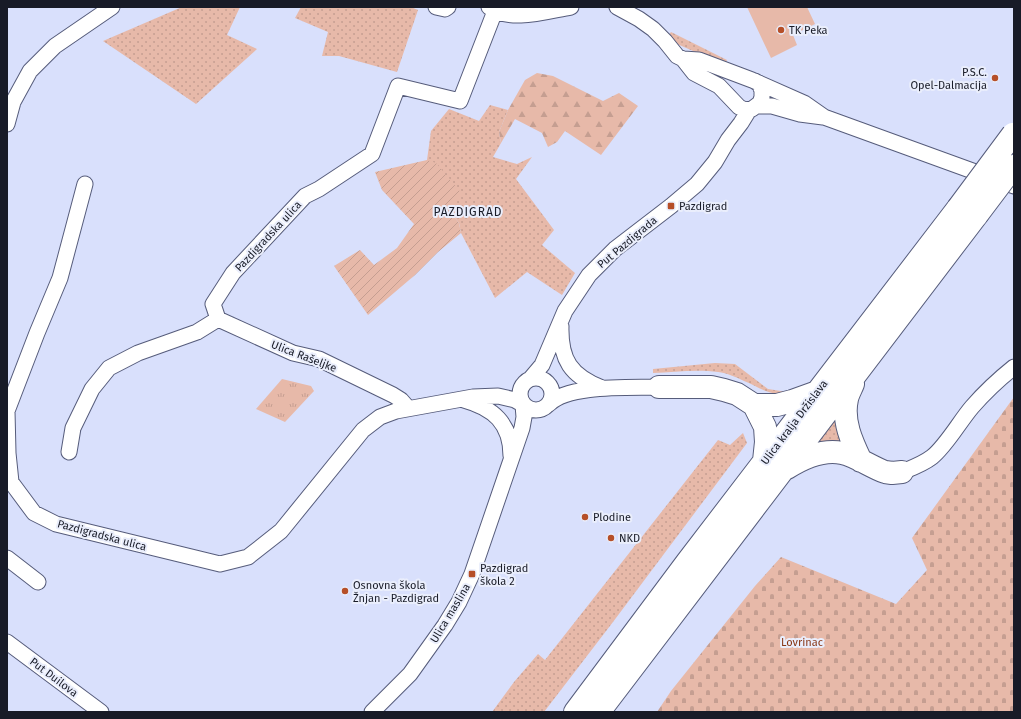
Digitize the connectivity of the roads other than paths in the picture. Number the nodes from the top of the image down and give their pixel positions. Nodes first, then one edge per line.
1 (112, 7) edge
2 (436, 7) edge
3 (448, 7) edge
4 (571, 7) edge
5 (617, 7) edge
6 (492, 9) edge
7 (683, 60) junction
8 (752, 80) junction
9 (744, 105) junction
10 (824, 117) junction
11 (7, 124) edge
12 (1014, 133) edge
13 (1014, 166) edge
14 (85, 184) dead end
15 (1014, 186) edge
16 (968, 211) junction
17 (561, 318) junction
18 (218, 319) junction
19 (546, 357) junction
20 (1014, 367) edge
21 (858, 373) junction
22 (527, 381) junction
23 (549, 384) junction
24 (658, 386) joint
25 (603, 389) junction
26 (573, 391) junction
27 (817, 392) junction
28 (498, 396) junction
29 (461, 399) junction
30 (523, 404) junction
31 (754, 405) junction
32 (544, 407) junction
33 (408, 408) junction
34 (522, 428) junction
35 (69, 452) dead end
36 (511, 460) junction
37 (861, 461) junction
38 (773, 466) junction
39 (902, 472) joint
40 (7, 558) edge
41 (38, 582) dead end
42 (7, 642) edge
43 (101, 712) edge
44 (372, 712) edge
45 (575, 712) edge
46 (599, 712) edge

1 - 11 street
2 - 3 street
4 - 6 street
5 - 7 street
6 - 18 street, Pazdigradska ulica
7 - 8 street
7 - 9 street
8 - 9 street
8 - 9 street
8 - 10 street
9 - 10 street
9 - 17 street, Put Pazdigrada
10 - 15 street
12 - 16 highway, Ulica kralja Držislava, bridge
13 - 16 highway, Ulica kralja Držislava, bridge
14 - 33 street, Pazdigradska ulica
16 - 21 highway, Ulica kralja Držislava
16 - 27 highway, Ulica kralja Držislava
17 - 19 street, Put Pazdigrada
17 - 25 street
18 - 33 street, Ulica Rašeljke
18 - 35 street
19 - 22 street, Put Pazdigrada
19 - 23 street, Put Pazdigrada
20 - 39 street
21 - 37 highway
21 - 38 highway, Ulica kralja Držislava
22 - 23 street
22 - 28 street, Put Pazdigrada
22 - 30 street
23 - 26 street
23 - 32 street
24 - 25 street
24 - 31 highway
25 - 26 street
26 - 32 street
27 - 31 highway
27 - 38 highway, Ulica kralja Držislava
28 - 29 street, Put Pazdigrada
28 - 30 street, Put Pazdigrada
29 - 33 street, Put Pazdigrada
29 - 36 street
30 - 32 street
30 - 34 street, Ulica maslina
31 - 38 highway
32 - 34 street, Ulica maslina
34 - 36 street, Ulica maslina
36 - 44 street, Ulica maslina
37 - 38 highway
37 - 39 highway
38 - 45 highway, Ulica kralja Držislava
38 - 46 highway, Ulica kralja Držislava
40 - 41 street
42 - 43 street, Put Duilova

